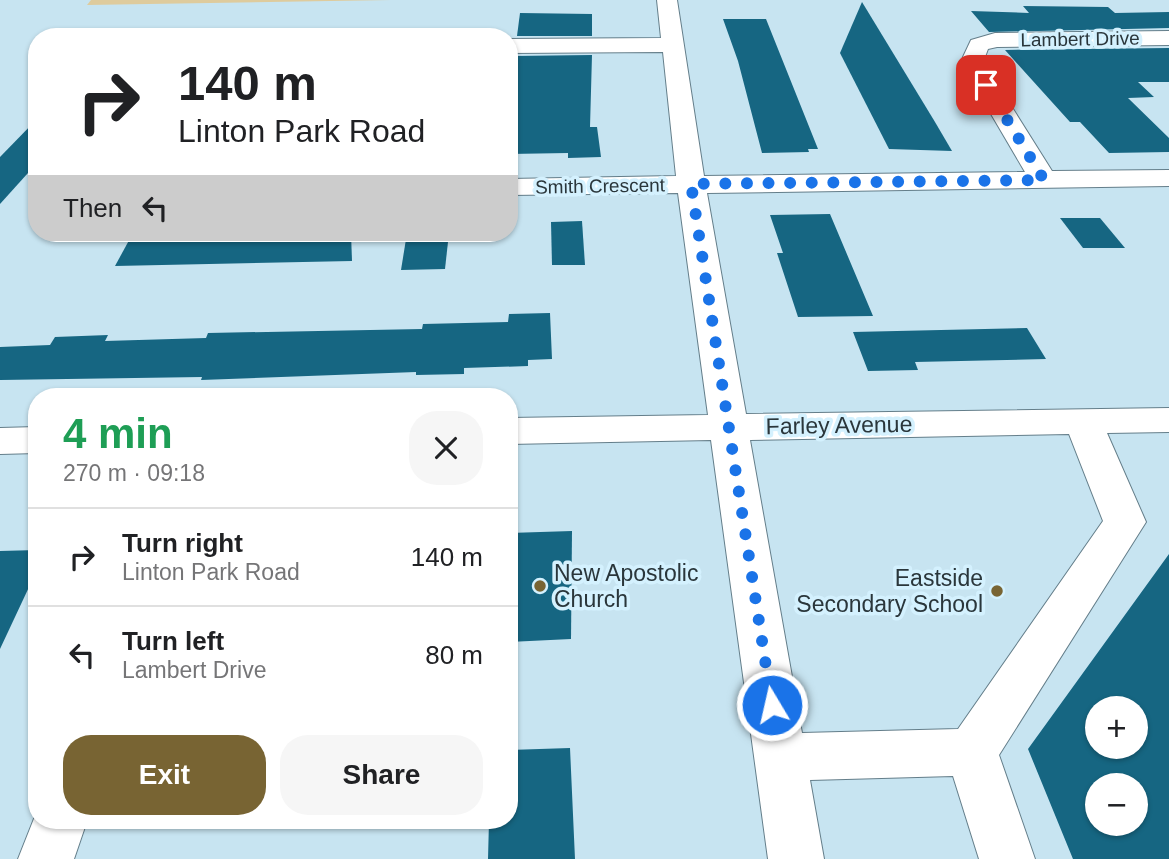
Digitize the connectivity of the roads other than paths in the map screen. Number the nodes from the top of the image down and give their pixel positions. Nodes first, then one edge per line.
1 (667, 0) edge
2 (1169, 38) edge
3 (671, 45) junction
4 (518, 46) edge
5 (1169, 178) edge
6 (1044, 180) junction
7 (691, 184) junction
8 (518, 187) edge
9 (1169, 420) edge
10 (1083, 421) junction
11 (730, 427) junction
12 (518, 431) edge
13 (28, 440) edge
14 (0, 441) edge
15 (972, 752) junction
16 (780, 757) junction
17 (57, 829) edge
18 (46, 859) edge
19 (796, 859) edge
20 (1007, 859) edge

1 - 3 street
2 - 6 street, Lambert Drive
3 - 4 street
3 - 7 street
5 - 6 street, Smith Crescent
6 - 7 street, Smith Crescent
7 - 8 street, Smith Crescent
7 - 11 street
9 - 10 street, Farley Avenue
10 - 11 street, Farley Avenue
10 - 15 street
11 - 12 street, Farley Avenue
11 - 16 street
13 - 14 street
15 - 16 street
15 - 20 street
16 - 19 street
17 - 18 street

